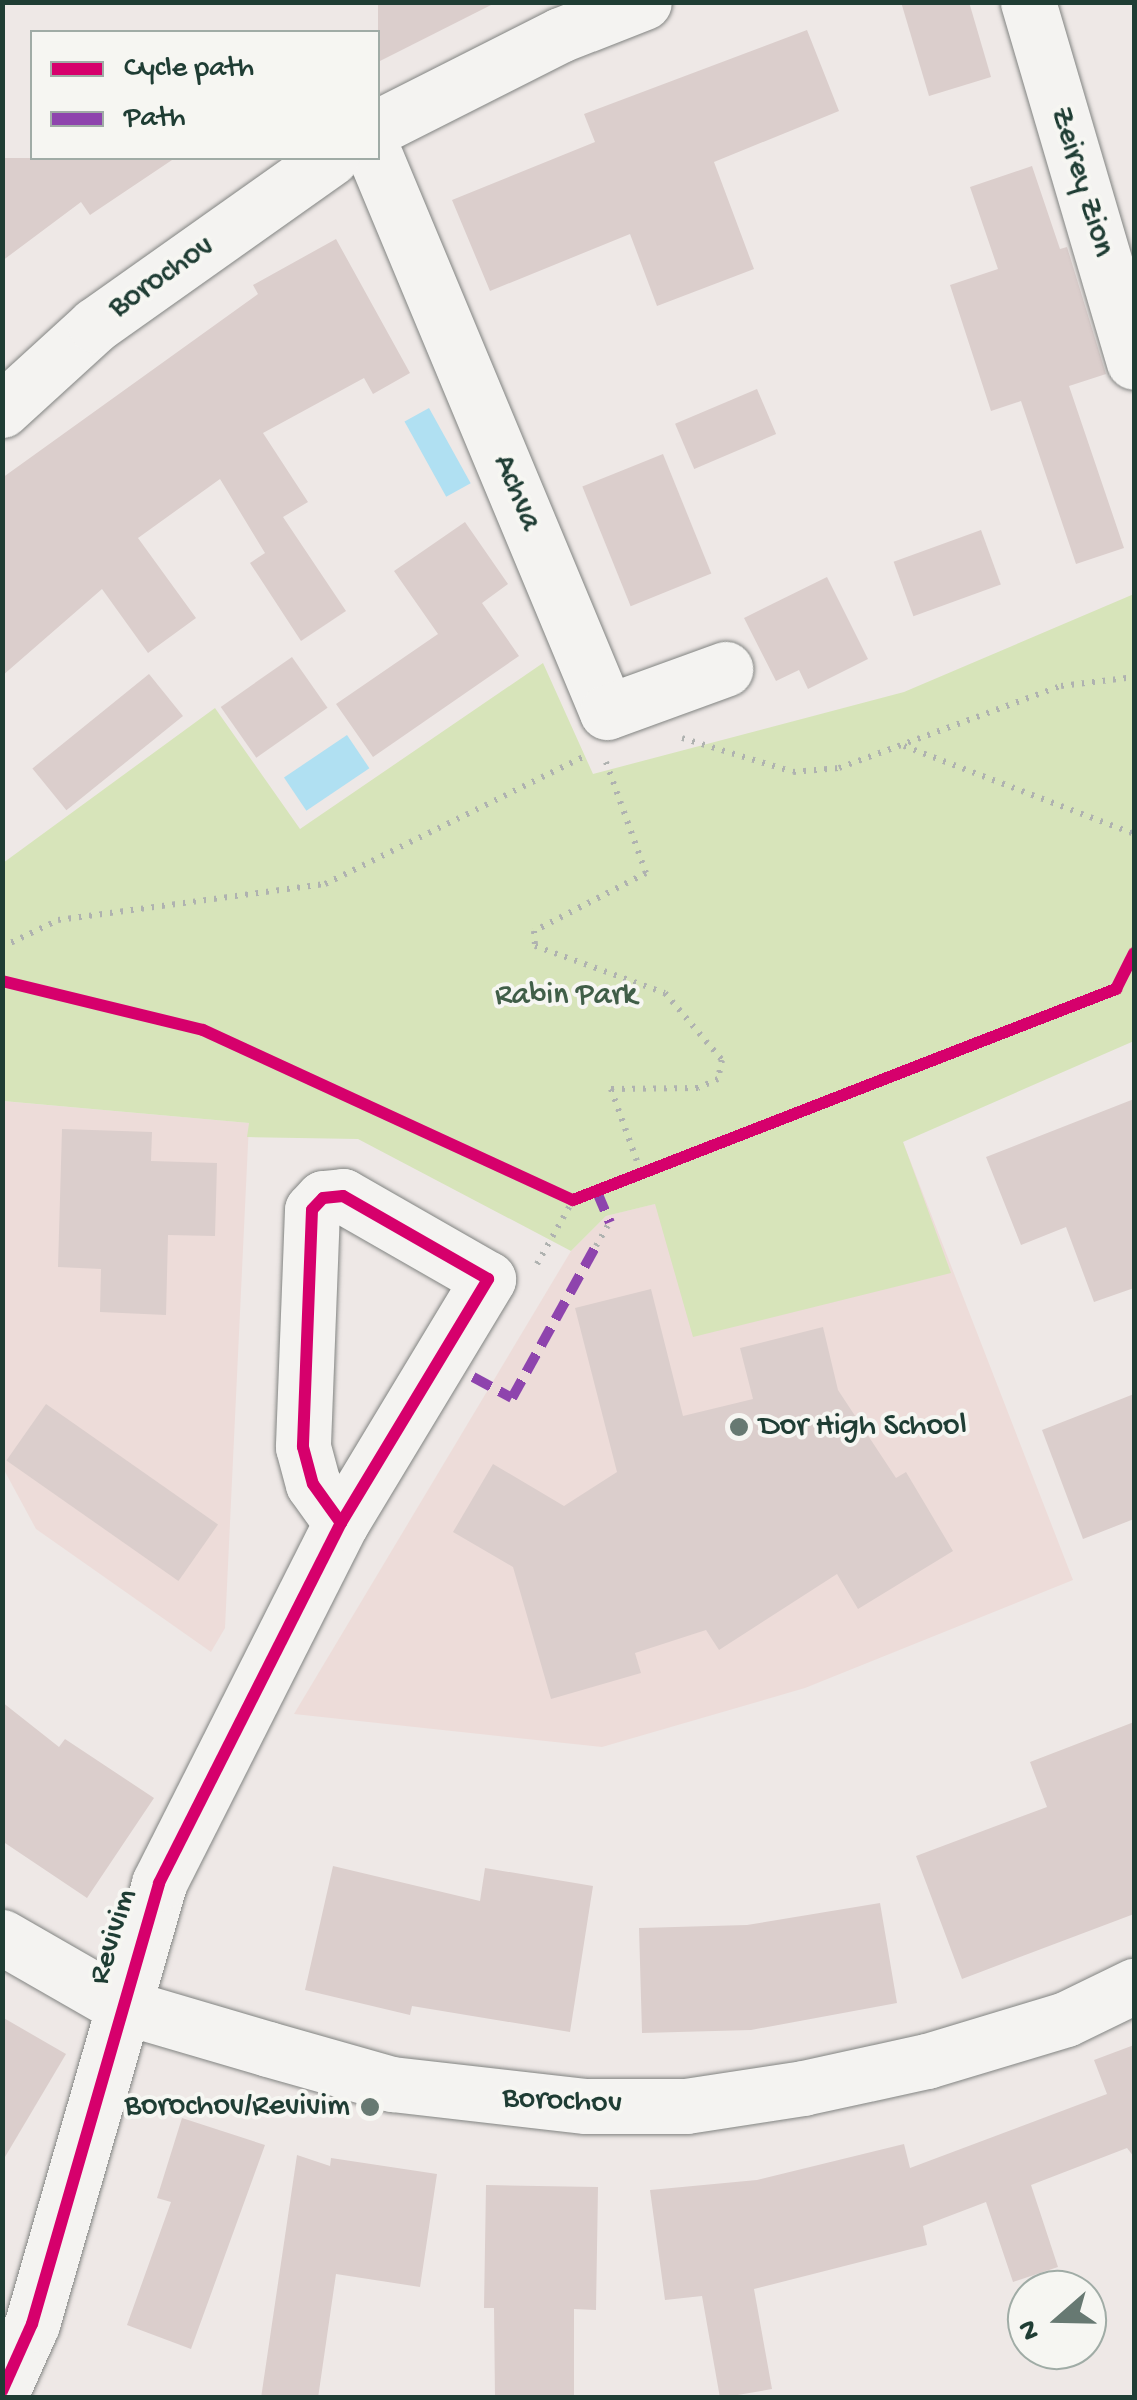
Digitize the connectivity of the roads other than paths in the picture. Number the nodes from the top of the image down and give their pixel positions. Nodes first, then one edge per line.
1 (644, 2) edge
2 (1028, 2) edge
3 (380, 126) edge
4 (328, 160) edge
5 (377, 160) edge
6 (1134, 362) edge
7 (2, 410) edge
8 (725, 669) dead end
9 (341, 1523) junction
10 (2, 1938) edge
11 (1134, 1986) edge
12 (122, 2006) junction
13 (2, 2391) edge

1 - 3 street
2 - 6 street, Zeirey Zion
4 - 7 street, Borochov
5 - 8 street, Achva
9 - 9 street, Revivim
9 - 12 street, Revivim
10 - 12 street, Borochov
11 - 12 street, Borochov
12 - 13 street, Revivim

